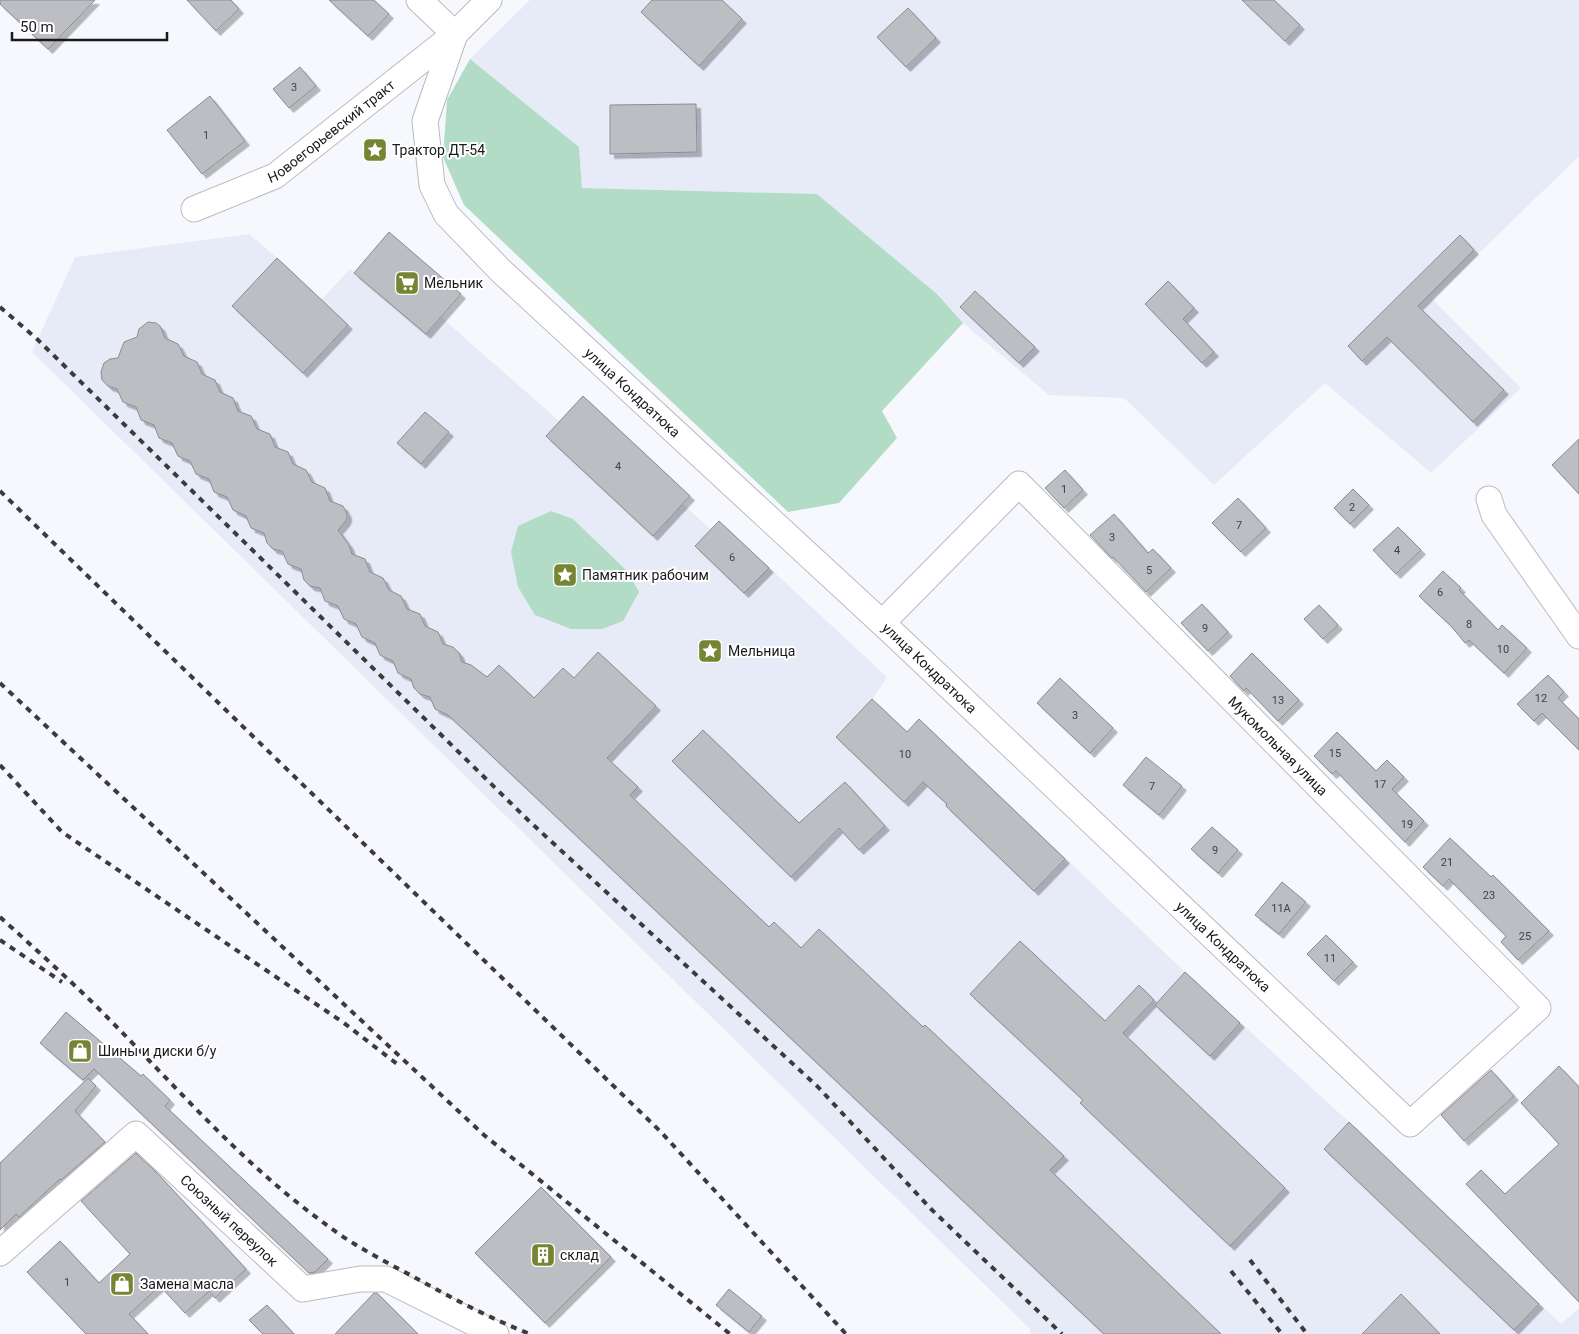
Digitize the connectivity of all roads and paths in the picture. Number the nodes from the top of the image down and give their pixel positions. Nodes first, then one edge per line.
1 (419, 0) edge
2 (489, 0) edge
3 (455, 34) junction
4 (194, 209) dead end
5 (446, 214) joint
6 (1489, 499) dead end
7 (882, 623) junction
8 (1579, 636) edge
9 (1410, 1124) joint
10 (0, 1253) edge
11 (496, 1334) edge

1 - 3 street
2 - 3 street, Новоегорьевский тракт
3 - 4 street, Новоегорьевский тракт
3 - 5 street, Новоегорьевский тракт
5 - 7 street, улица Кондратюка
6 - 8 street
7 - 9 street, улица Кондратюка
7 - 9 street, Мукомольная улица
10 - 11 street, Союзный переулок

